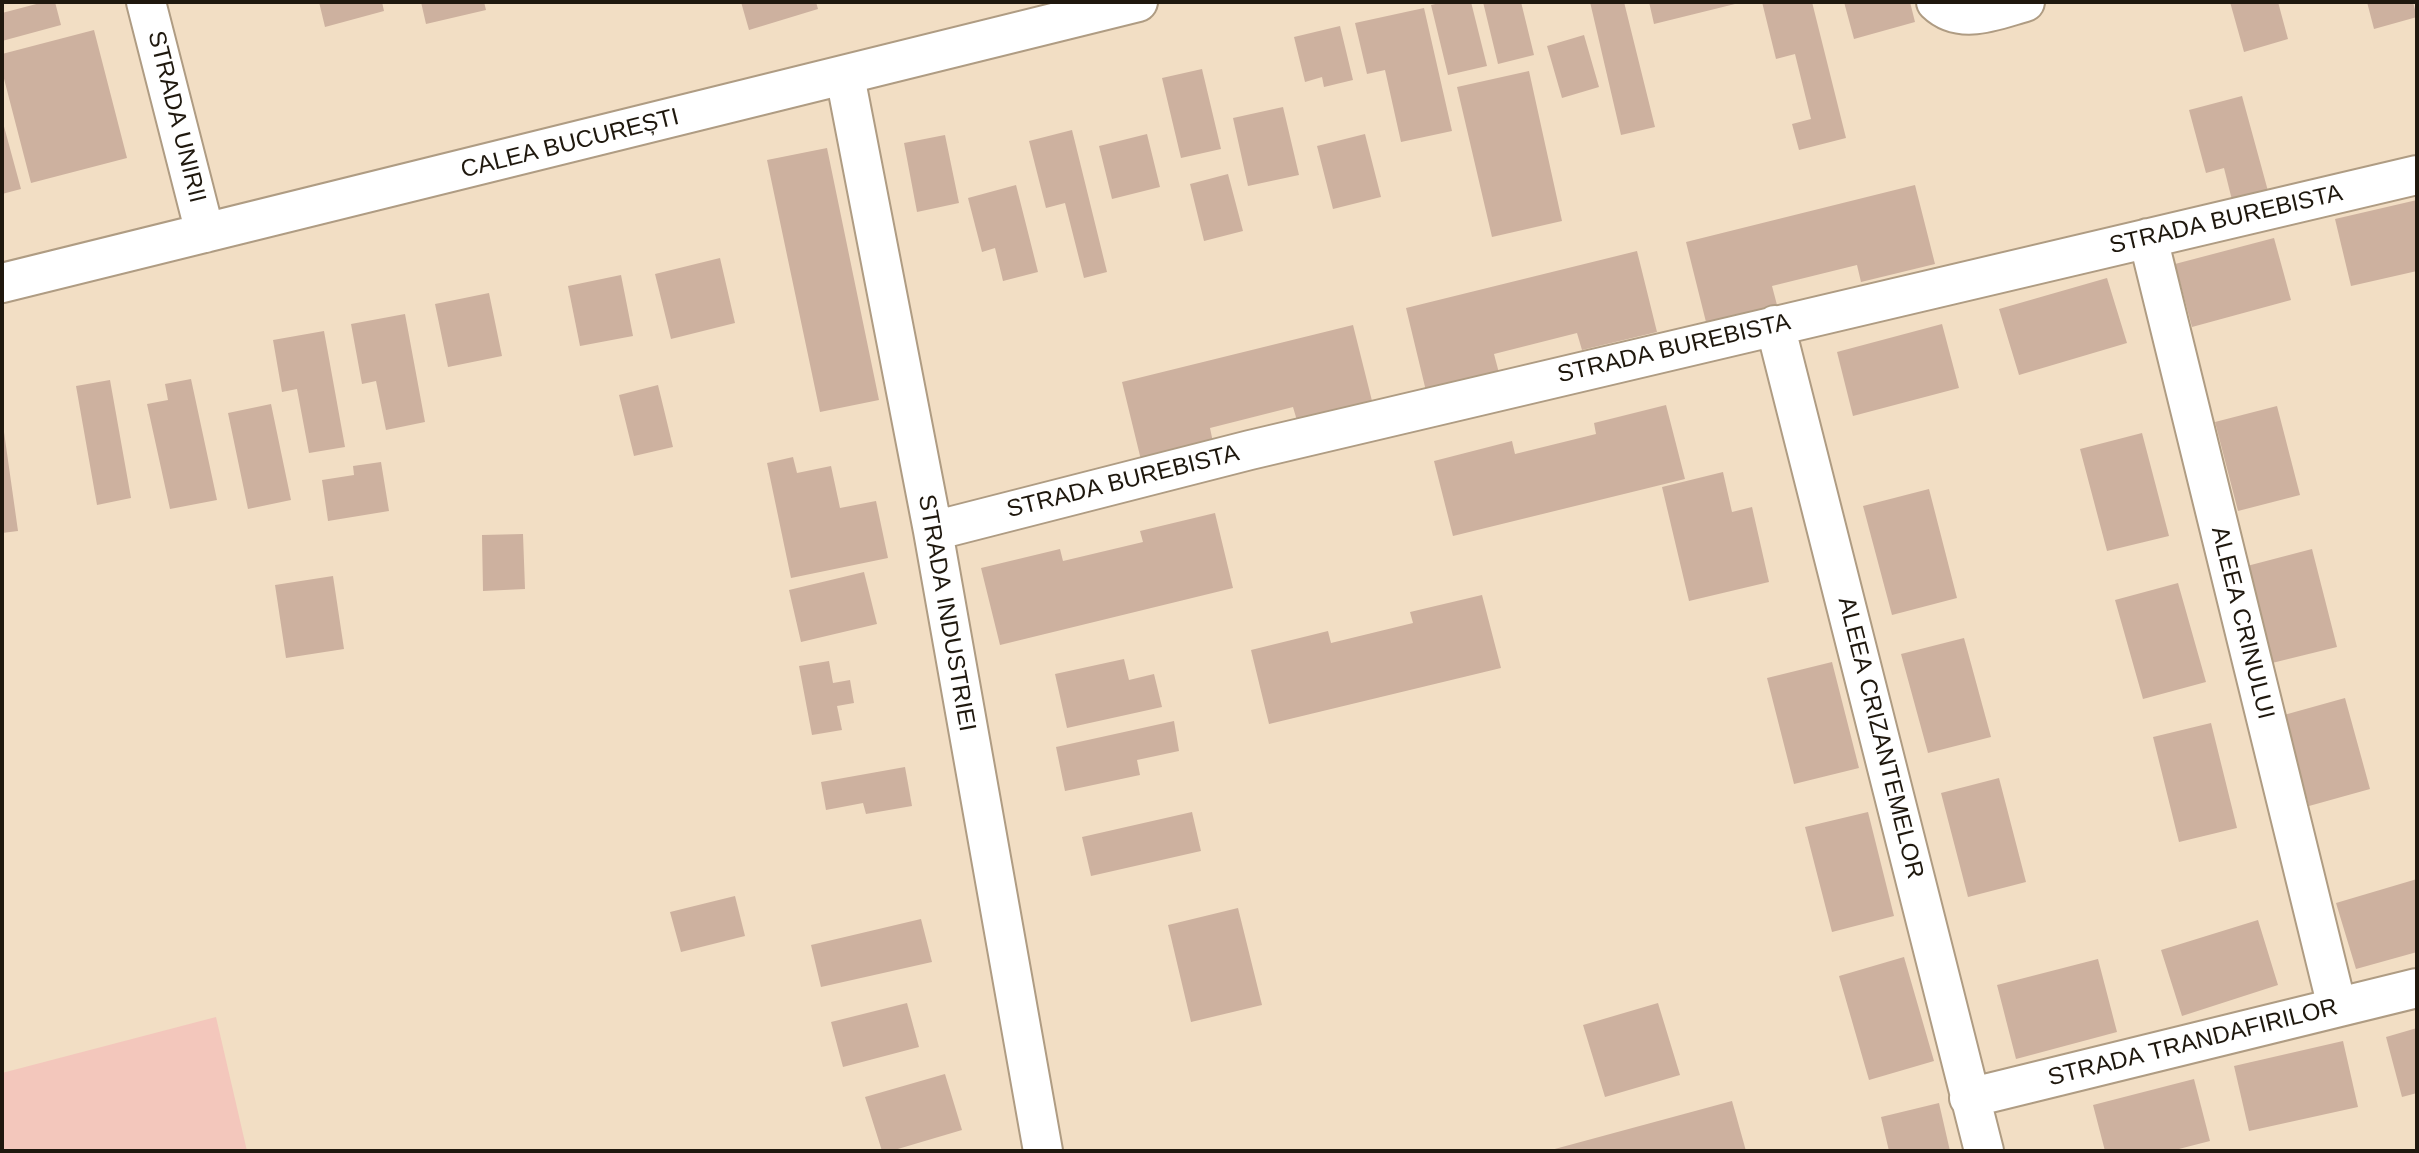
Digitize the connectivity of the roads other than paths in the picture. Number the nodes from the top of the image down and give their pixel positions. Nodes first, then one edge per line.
1 (146, 2) edge
2 (1138, 2) edge
3 (1936, 2) edge
4 (2025, 2) edge
5 (1050, 12) edge
6 (845, 76) junction
7 (2417, 175) edge
8 (205, 233) junction
9 (2148, 238) junction
10 (2, 283) edge
11 (1775, 325) junction
12 (933, 531) junction
13 (2417, 988) edge
14 (2337, 1007) junction
15 (1969, 1098) junction
16 (1043, 1151) edge
17 (1984, 1151) edge

1 - 8 street, STRADA UNIRII
2 - 5 street, CALEA BUCUREȘTI
3 - 4 street
5 - 6 street, CALEA BUCUREȘTI
6 - 8 street, CALEA BUCUREȘTI
6 - 12 street, STRADA INDUSTRIEI
7 - 9 street, STRADA BUREBISTA
8 - 10 street, CALEA BUCUREȘTI
9 - 11 street, STRADA BUREBISTA
9 - 14 street, ALEEA CRINULUI
11 - 12 street, STRADA BUREBISTA
11 - 15 street, ALEEA CRIZANTEMELOR
12 - 16 street, STRADA INDUSTRIEI
13 - 14 street, STRADA TRANDAFIRILOR
14 - 15 street, STRADA TRANDAFIRILOR
15 - 17 street, ALEEA CRIZANTEMELOR

